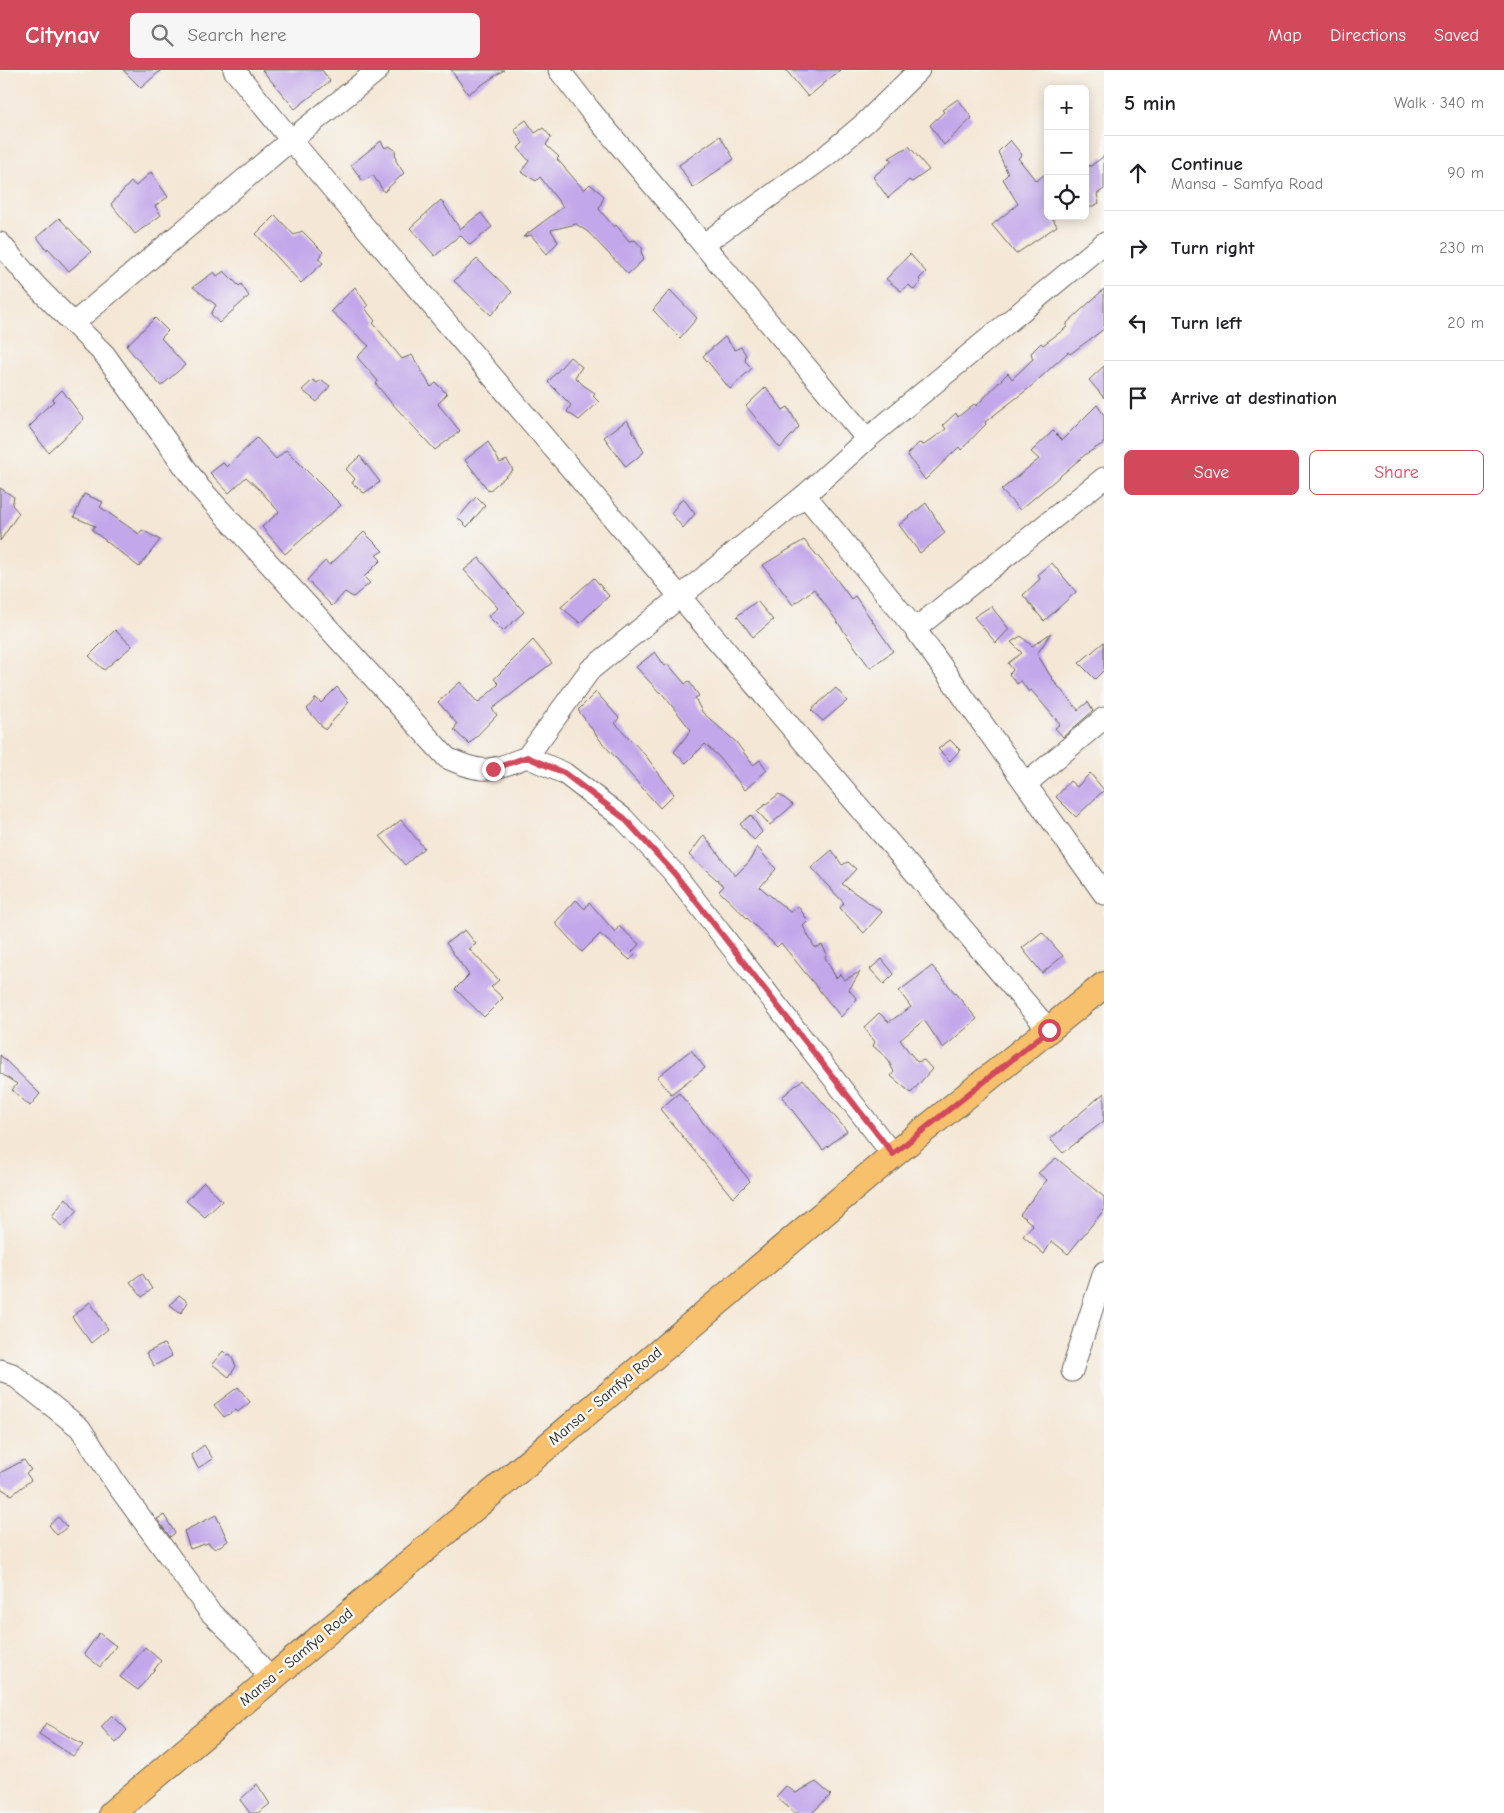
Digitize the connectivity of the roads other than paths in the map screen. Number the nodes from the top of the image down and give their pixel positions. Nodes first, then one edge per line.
1 (234, 70) edge
2 (378, 70) edge
3 (559, 70) edge
4 (919, 70) edge
5 (291, 140) junction
6 (0, 243) edge
7 (1104, 243) edge
8 (704, 244) junction
9 (75, 322) junction
10 (866, 439) junction
11 (1104, 478) edge
12 (805, 495) junction
13 (682, 597) junction
14 (915, 629) junction
15 (1104, 718) edge
16 (527, 757) junction
17 (1026, 784) junction
18 (1104, 894) edge
19 (1104, 985) edge
20 (1049, 1030) junction
21 (893, 1154) junction
22 (1104, 1272) edge
23 (0, 1370) edge
24 (1072, 1370) dead end
25 (270, 1680) junction
26 (112, 1813) edge

1 - 5 street
2 - 5 street
3 - 8 street
4 - 8 street
5 - 9 street
5 - 13 street
6 - 9 street
7 - 10 street
8 - 10 street
9 - 16 street
10 - 12 street
11 - 14 street
12 - 13 street
12 - 14 street
13 - 16 street
13 - 20 street
14 - 17 street
15 - 17 street
16 - 21 street
17 - 18 street
19 - 20 main road, Mansa - Samfya Road
20 - 21 main road, Mansa - Samfya Road
21 - 25 main road, Mansa - Samfya Road
22 - 24 street
23 - 25 street
25 - 26 main road, Mansa - Samfya Road

